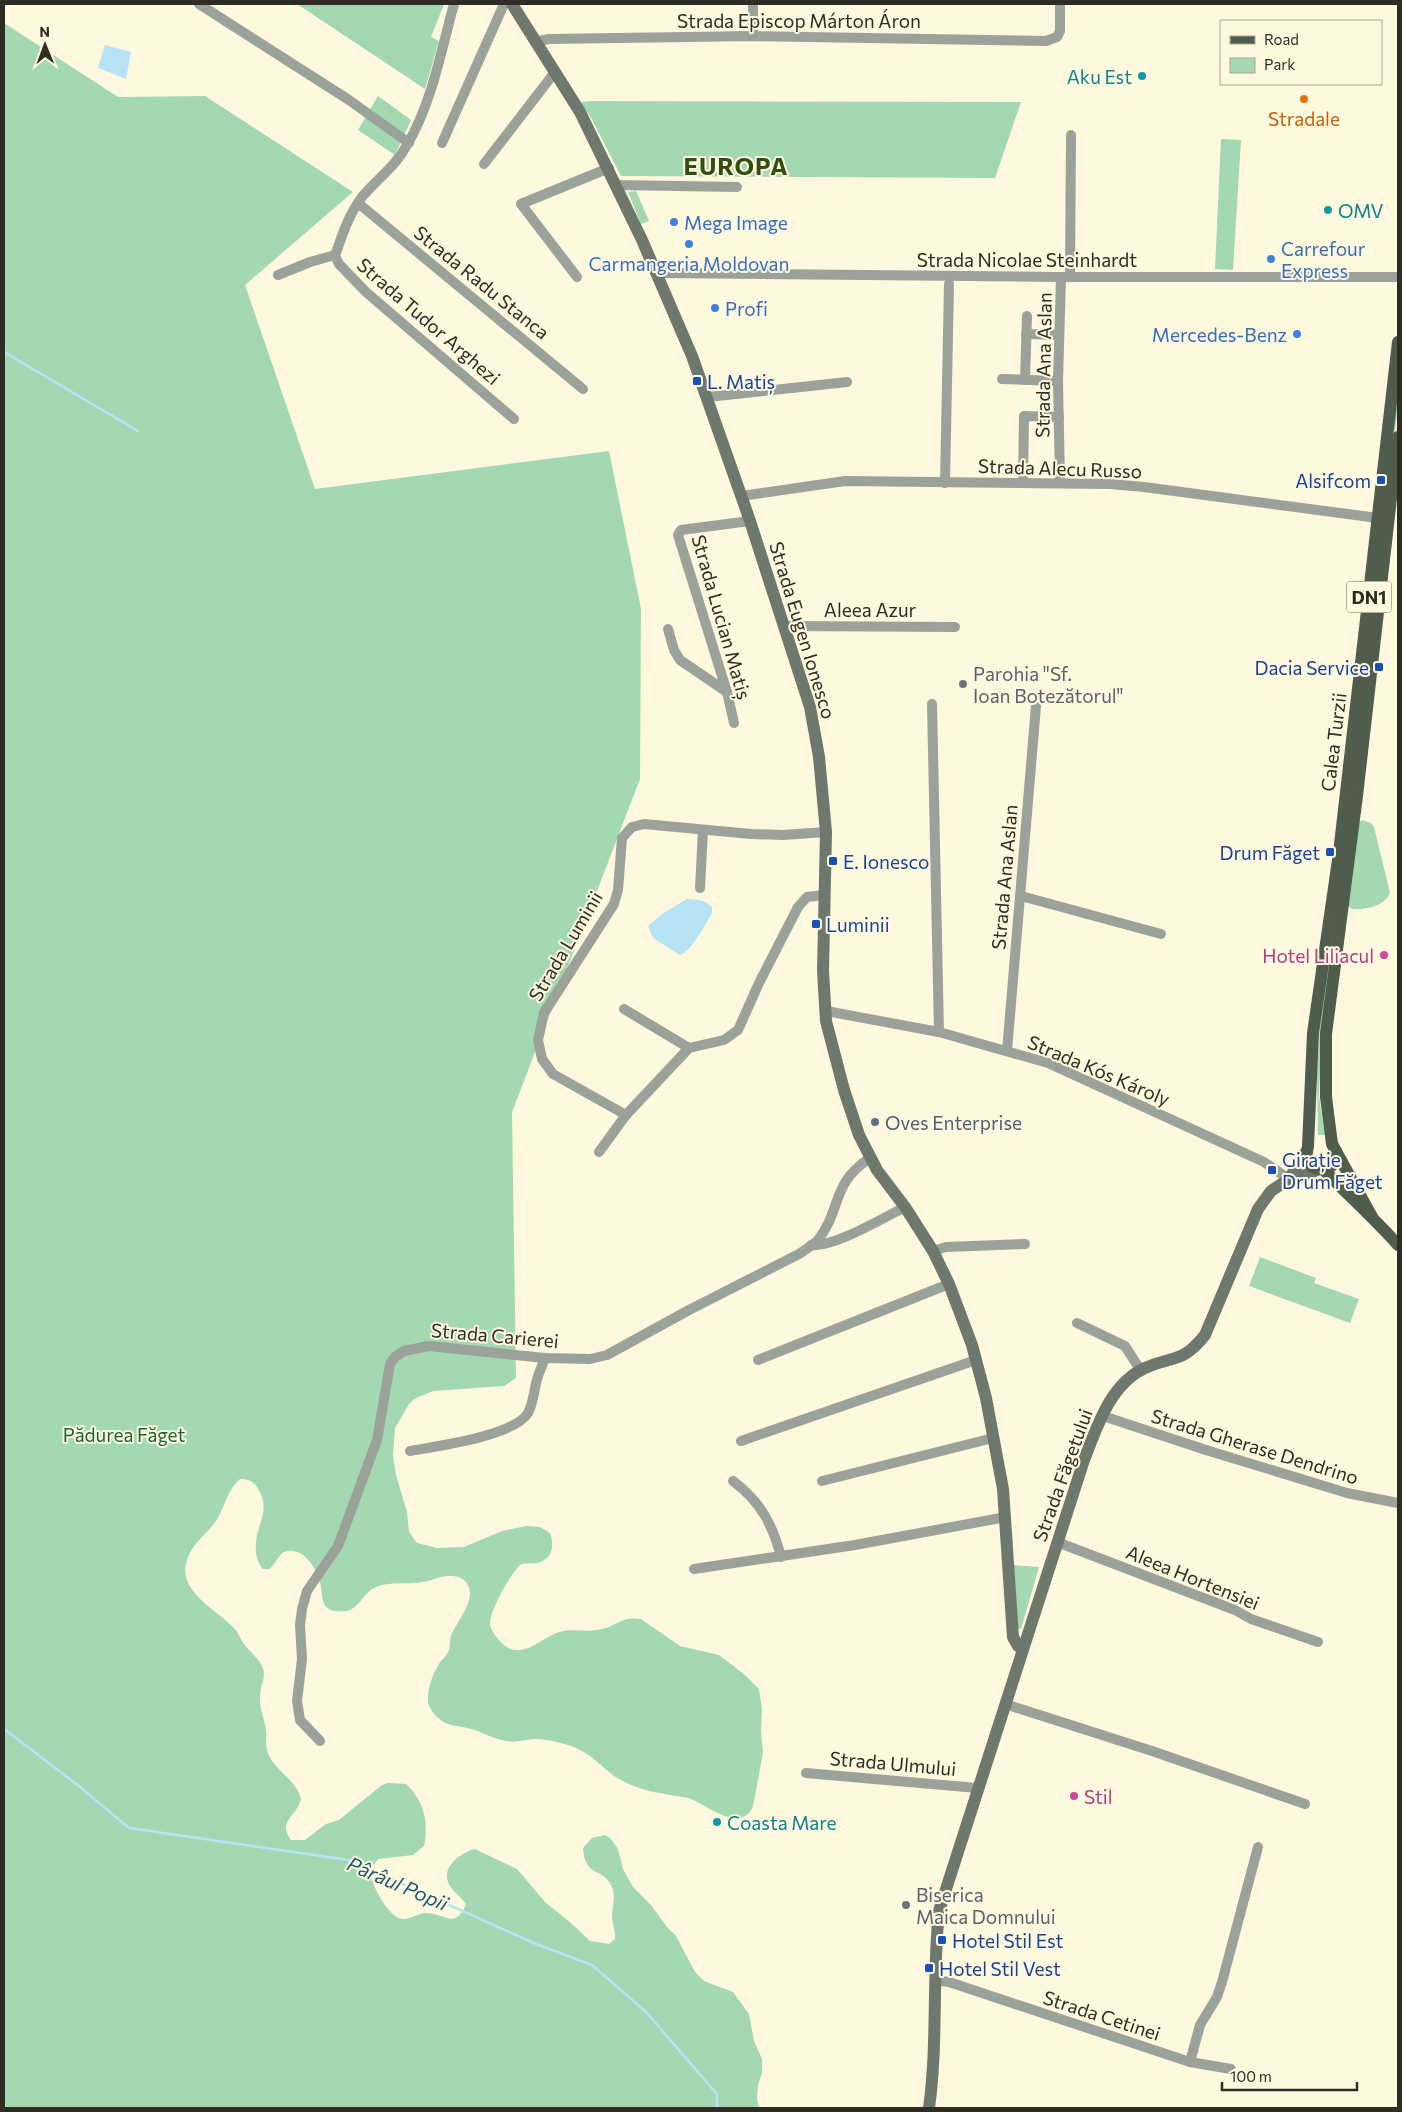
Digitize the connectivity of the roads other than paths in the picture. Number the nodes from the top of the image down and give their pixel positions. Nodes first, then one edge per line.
1 (199, 4) edge
2 (454, 4) edge
3 (504, 4) edge
4 (512, 4) edge
5 (753, 4) edge
6 (1060, 4) edge
7 (754, 36) junction
8 (535, 42) junction
9 (555, 72) junction
10 (1071, 135) dead end
11 (409, 143) junction
12 (442, 143) dead end
13 (484, 164) dead end
14 (609, 168) junction
15 (616, 185) junction
16 (737, 187) dead end
17 (358, 203) junction
18 (335, 255) junction
19 (656, 274) junction
20 (278, 275) dead end
21 (577, 277) dead end
22 (1066, 277) junction
23 (1398, 277) edge
24 (949, 284) dead end
25 (1027, 316) dead end
26 (1026, 334) junction
27 (1059, 335) junction
28 (1398, 342) edge
29 (1002, 379) dead end
30 (1025, 380) junction
31 (1058, 381) junction
32 (847, 382) dead end
33 (583, 389) dead end
34 (708, 397) junction
35 (1059, 417) junction
36 (514, 420) dead end
37 (1398, 437) edge
38 (945, 483) junction
39 (1023, 483) junction
40 (1060, 483) junction
41 (740, 496) junction
42 (1378, 518) junction
43 (750, 521) junction
44 (785, 626) junction
45 (955, 627) dead end
46 (668, 629) dead end
47 (727, 692) junction
48 (932, 704) dead end
49 (1036, 706) dead end
50 (734, 723) dead end
51 (704, 830) junction
52 (826, 832) junction
53 (700, 888) dead end
54 (824, 896) junction
55 (1020, 896) junction
56 (1161, 934) dead end
57 (624, 1009) dead end
58 (826, 1011) junction
59 (939, 1032) junction
60 (689, 1048) junction
61 (1007, 1051) junction
62 (626, 1115) junction
63 (1334, 1148) junction
64 (1307, 1149) junction
65 (599, 1152) dead end
66 (870, 1158) junction
67 (1320, 1170) junction
68 (1289, 1179) junction
69 (905, 1207) junction
70 (1372, 1216) junction
71 (1025, 1244) dead end
72 (1398, 1245) edge
73 (811, 1246) junction
74 (933, 1251) junction
75 (949, 1284) junction
76 (1076, 1323) dead end
77 (545, 1358) junction
78 (758, 1360) dead end
79 (976, 1360) junction
80 (1141, 1370) junction
81 (1103, 1416) junction
82 (991, 1438) junction
83 (741, 1441) dead end
84 (410, 1451) dead end
85 (880, 1461) dead end
86 (733, 1481) dead end
87 (822, 1482) dead end
88 (1398, 1503) edge
89 (1006, 1517) junction
90 (1057, 1542) junction
91 (781, 1557) junction
92 (694, 1569) dead end
93 (1318, 1642) dead end
94 (1023, 1648) junction
95 (1005, 1704) junction
96 (320, 1741) dead end
97 (806, 1774) dead end
98 (977, 1788) junction
99 (1305, 1804) dead end
100 (1258, 1847) dead end
101 (935, 1980) junction
102 (1190, 2062) junction
103 (1230, 2069) dead end
104 (929, 2108) edge

1 - 11 street
2 - 11 street, Strada Tudor Arghezi
3 - 12 street
4 - 8 street, Strada Eugen Ionesco
5 - 7 street
6 - 7 street, Strada Episcop Márton Áron
7 - 8 street, Strada Episcop Márton Áron
8 - 9 street, Strada Eugen Ionesco
9 - 13 street
9 - 14 street, Strada Eugen Ionesco
10 - 22 street, Strada Ana Aslan
11 - 17 street, Strada Tudor Arghezi
14 - 15 street, Strada Eugen Ionesco
14 - 21 street
15 - 16 street
15 - 19 street, Strada Eugen Ionesco
17 - 18 street, Strada Tudor Arghezi
17 - 33 street, Strada Radu Stanca
18 - 20 street
18 - 36 street, Strada Tudor Arghezi
19 - 22 street, Strada Nicolae Steinhardt
19 - 34 street, Strada Eugen Ionesco
22 - 23 street, Strada Nicolae Steinhardt
22 - 27 street, Strada Ana Aslan
24 - 38 street
25 - 26 street
26 - 27 street
26 - 30 street
27 - 31 street, Strada Ana Aslan
28 - 42 main road, Calea Turzii / DN1
29 - 30 street
30 - 31 street
31 - 35 street, Strada Ana Aslan
32 - 34 street
34 - 41 street, Strada Eugen Ionesco
35 - 39 street
35 - 40 street, Strada Ana Aslan
37 - 63 main road, Calea Turzii / DN1
38 - 39 street, Strada Alecu Russo
38 - 41 street, Strada Alecu Russo
39 - 40 street, Strada Alecu Russo
40 - 42 street, Strada Alecu Russo
41 - 43 street, Strada Eugen Ionesco
42 - 64 main road, Calea Turzii / DN1
43 - 44 street, Strada Eugen Ionesco
43 - 47 street, Strada Lucian Matiș
44 - 45 street, Aleea Azur
44 - 52 street, Strada Eugen Ionesco
46 - 47 street
47 - 50 street, Strada Lucian Matiș
48 - 59 street
49 - 55 street, Strada Ana Aslan
51 - 52 street, Strada Luminii
51 - 53 street
51 - 62 street, Strada Luminii
52 - 54 street, Strada Eugen Ionesco
54 - 58 street, Strada Eugen Ionesco
54 - 60 street
55 - 56 street
55 - 61 street, Strada Ana Aslan
57 - 60 street
58 - 59 street, Strada Kós Károly
58 - 66 street, Strada Eugen Ionesco
59 - 61 street, Strada Kós Károly
60 - 62 street
61 - 68 street, Strada Kós Károly
62 - 65 street
63 - 64 main road
63 - 67 main road
63 - 70 main road, Calea Turzii / DN1
64 - 67 main road, Calea Turzii / DN1
64 - 68 street, Strada Făgetului
66 - 69 street, Strada Eugen Ionesco
66 - 73 street, Strada Carierei
67 - 68 street, Strada Făgetului
67 - 70 main road, Calea Turzii / DN1
68 - 80 street, Strada Făgetului
69 - 73 street
69 - 74 street, Strada Eugen Ionesco
70 - 72 main road, Calea Turzii / DN1
71 - 74 street
73 - 77 street, Strada Carierei
74 - 75 street, Strada Eugen Ionesco
75 - 78 street
75 - 79 street, Strada Eugen Ionesco
76 - 80 street
77 - 84 street
77 - 96 street, Strada Carierei
79 - 82 street, Strada Eugen Ionesco
79 - 83 street
80 - 81 street, Strada Făgetului
81 - 88 street, Strada Gherase Dendrino
81 - 90 street, Strada Făgetului
82 - 85 street
82 - 87 street
82 - 89 street, Strada Eugen Ionesco
86 - 91 street
89 - 91 street
89 - 94 street, Strada Eugen Ionesco
90 - 93 street, Aleea Hortensiei
90 - 94 street, Strada Făgetului
91 - 92 street
94 - 95 street, Strada Făgetului
95 - 98 street, Strada Făgetului
95 - 99 street
97 - 98 street, Strada Ulmului
98 - 101 street, Strada Făgetului
100 - 102 street
101 - 102 street, Strada Cetinei
101 - 104 street, Strada Făgetului
102 - 103 street, Strada Cetinei

